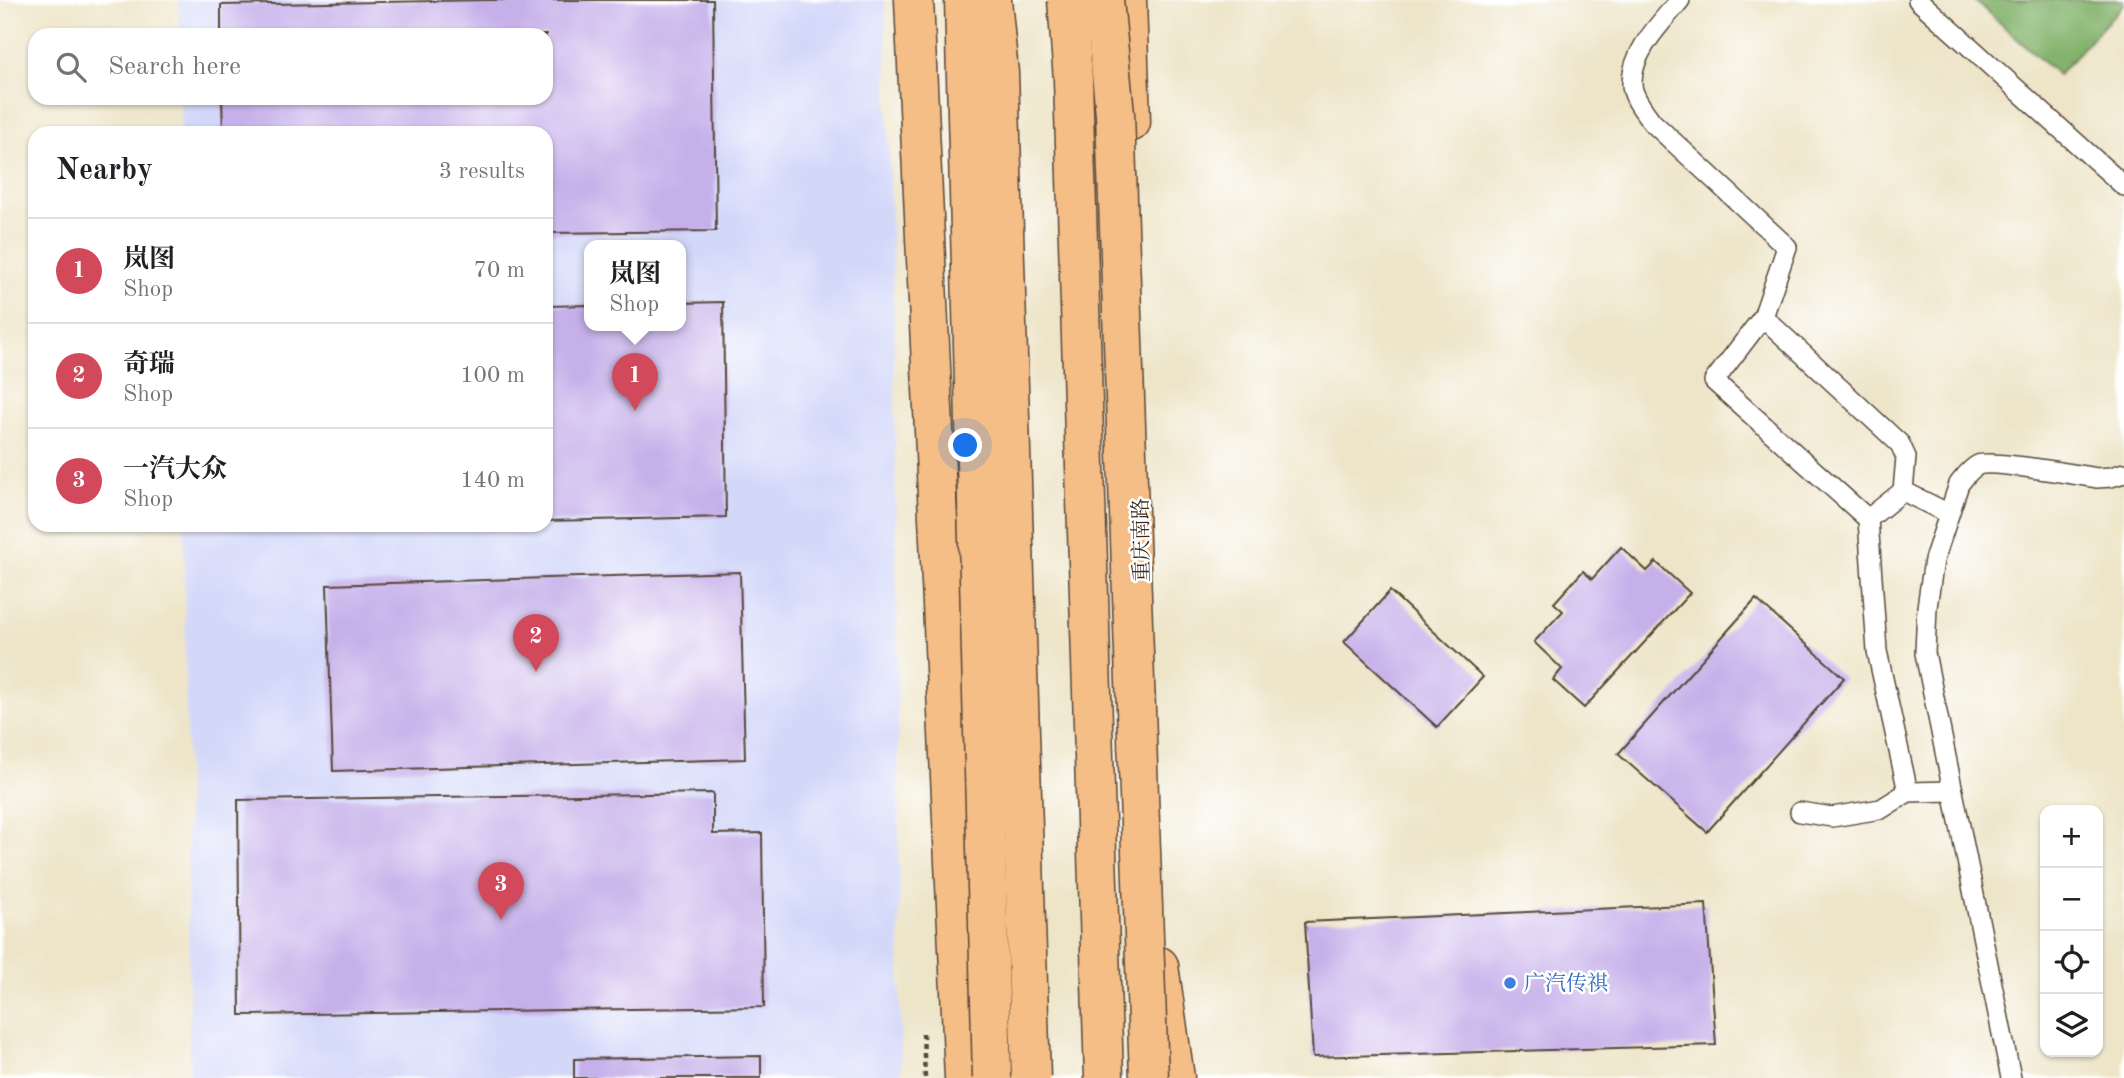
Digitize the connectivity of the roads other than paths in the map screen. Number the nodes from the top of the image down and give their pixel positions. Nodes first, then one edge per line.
1 (914, 0) edge
2 (964, 0) edge
3 (992, 0) edge
4 (1067, 0) edge
5 (1104, 0) edge
6 (1126, 0) edge
7 (1680, 0) edge
8 (1918, 0) edge
9 (2124, 186) edge
10 (1763, 317) junction
11 (2124, 473) edge
12 (1903, 491) junction
13 (1949, 514) junction
14 (1868, 519) junction
15 (1953, 791) junction
16 (1908, 792) junction
17 (1800, 812) dead end
18 (964, 1078) edge
19 (992, 1078) edge
20 (1031, 1078) edge
21 (1104, 1078) edge
22 (1149, 1078) edge
23 (1175, 1078) edge
24 (2011, 1078) edge

1 - 18 main road
2 - 19 main road, bridge
3 - 20 main road, bridge
4 - 21 main road, bridge
5 - 22 main road, bridge
6 - 23 main road, 重庆南路
7 - 10 lane
8 - 9 lane
10 - 12 lane
10 - 14 lane
11 - 13 lane
12 - 13 lane
12 - 14 lane
13 - 15 lane
14 - 16 lane
15 - 16 lane
15 - 24 lane
16 - 17 lane

